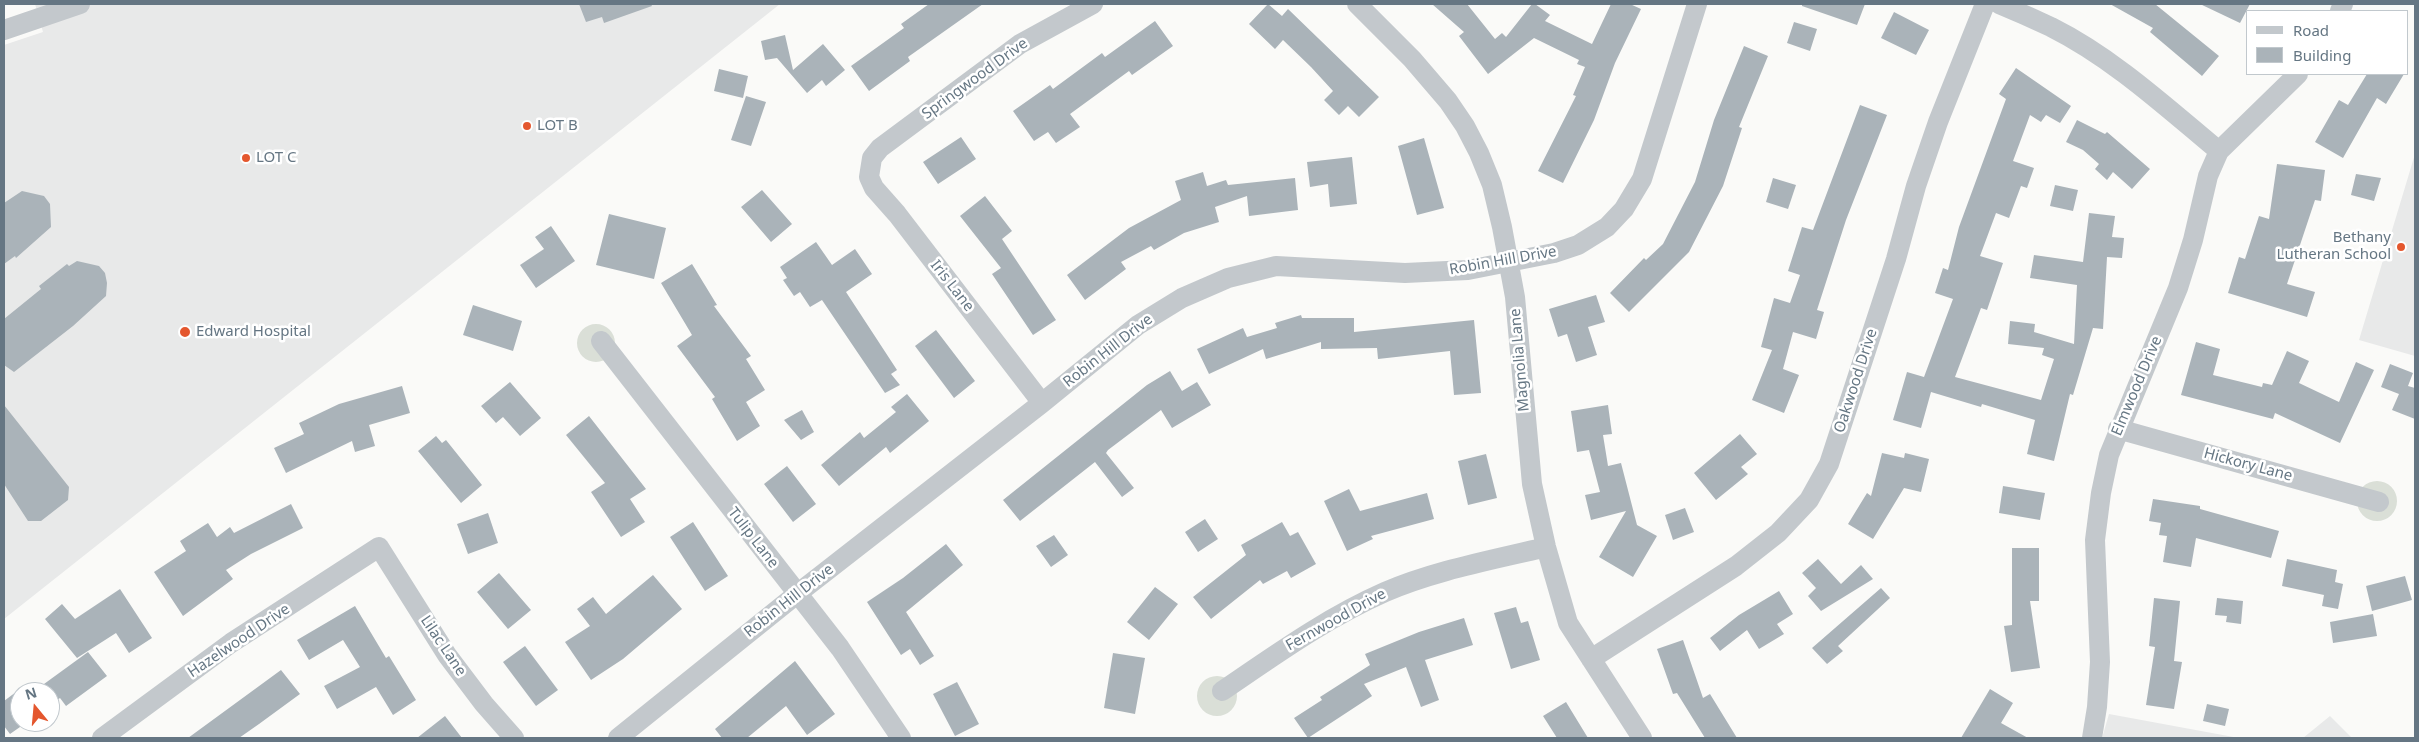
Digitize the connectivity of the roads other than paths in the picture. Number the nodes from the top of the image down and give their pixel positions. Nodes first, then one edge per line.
1 (80, 4) edge
2 (1093, 4) edge
3 (1357, 4) edge
4 (1697, 4) edge
5 (1985, 4) edge
6 (1999, 4) edge
7 (4, 30) edge
8 (2297, 75) edge
9 (2219, 152) junction
10 (869, 168) joint
11 (1508, 262) junction
12 (601, 341) dead end
13 (1042, 403) junction
14 (2118, 429) junction
15 (2379, 502) dead end
16 (379, 547) joint
17 (1546, 547) junction
18 (797, 594) junction
19 (1590, 659) junction
20 (1222, 691) dead end
21 (102, 738) edge
22 (514, 738) edge
23 (618, 738) edge
24 (901, 738) edge
25 (1642, 738) edge
26 (2092, 738) edge

1 - 7 street
2 - 10 street, Springwood Drive
3 - 11 street, Magnolia Lane
4 - 11 street, Robin Hill Drive
5 - 19 street, Oakwood Drive
6 - 9 street
8 - 9 street, Elmwood Drive
9 - 14 street, Elmwood Drive
10 - 13 street, Iris Lane
11 - 13 street, Robin Hill Drive
11 - 17 street, Magnolia Lane
12 - 18 street, Tulip Lane
13 - 18 street, Robin Hill Drive
14 - 15 street, Hickory Lane
14 - 26 street, Elmwood Drive
16 - 21 street, Hazelwood Drive
16 - 22 street, Lilac Lane
17 - 19 street, Magnolia Lane
17 - 20 street, Fernwood Drive
18 - 23 street, Robin Hill Drive
18 - 24 street, Tulip Lane
19 - 25 street, Magnolia Lane

